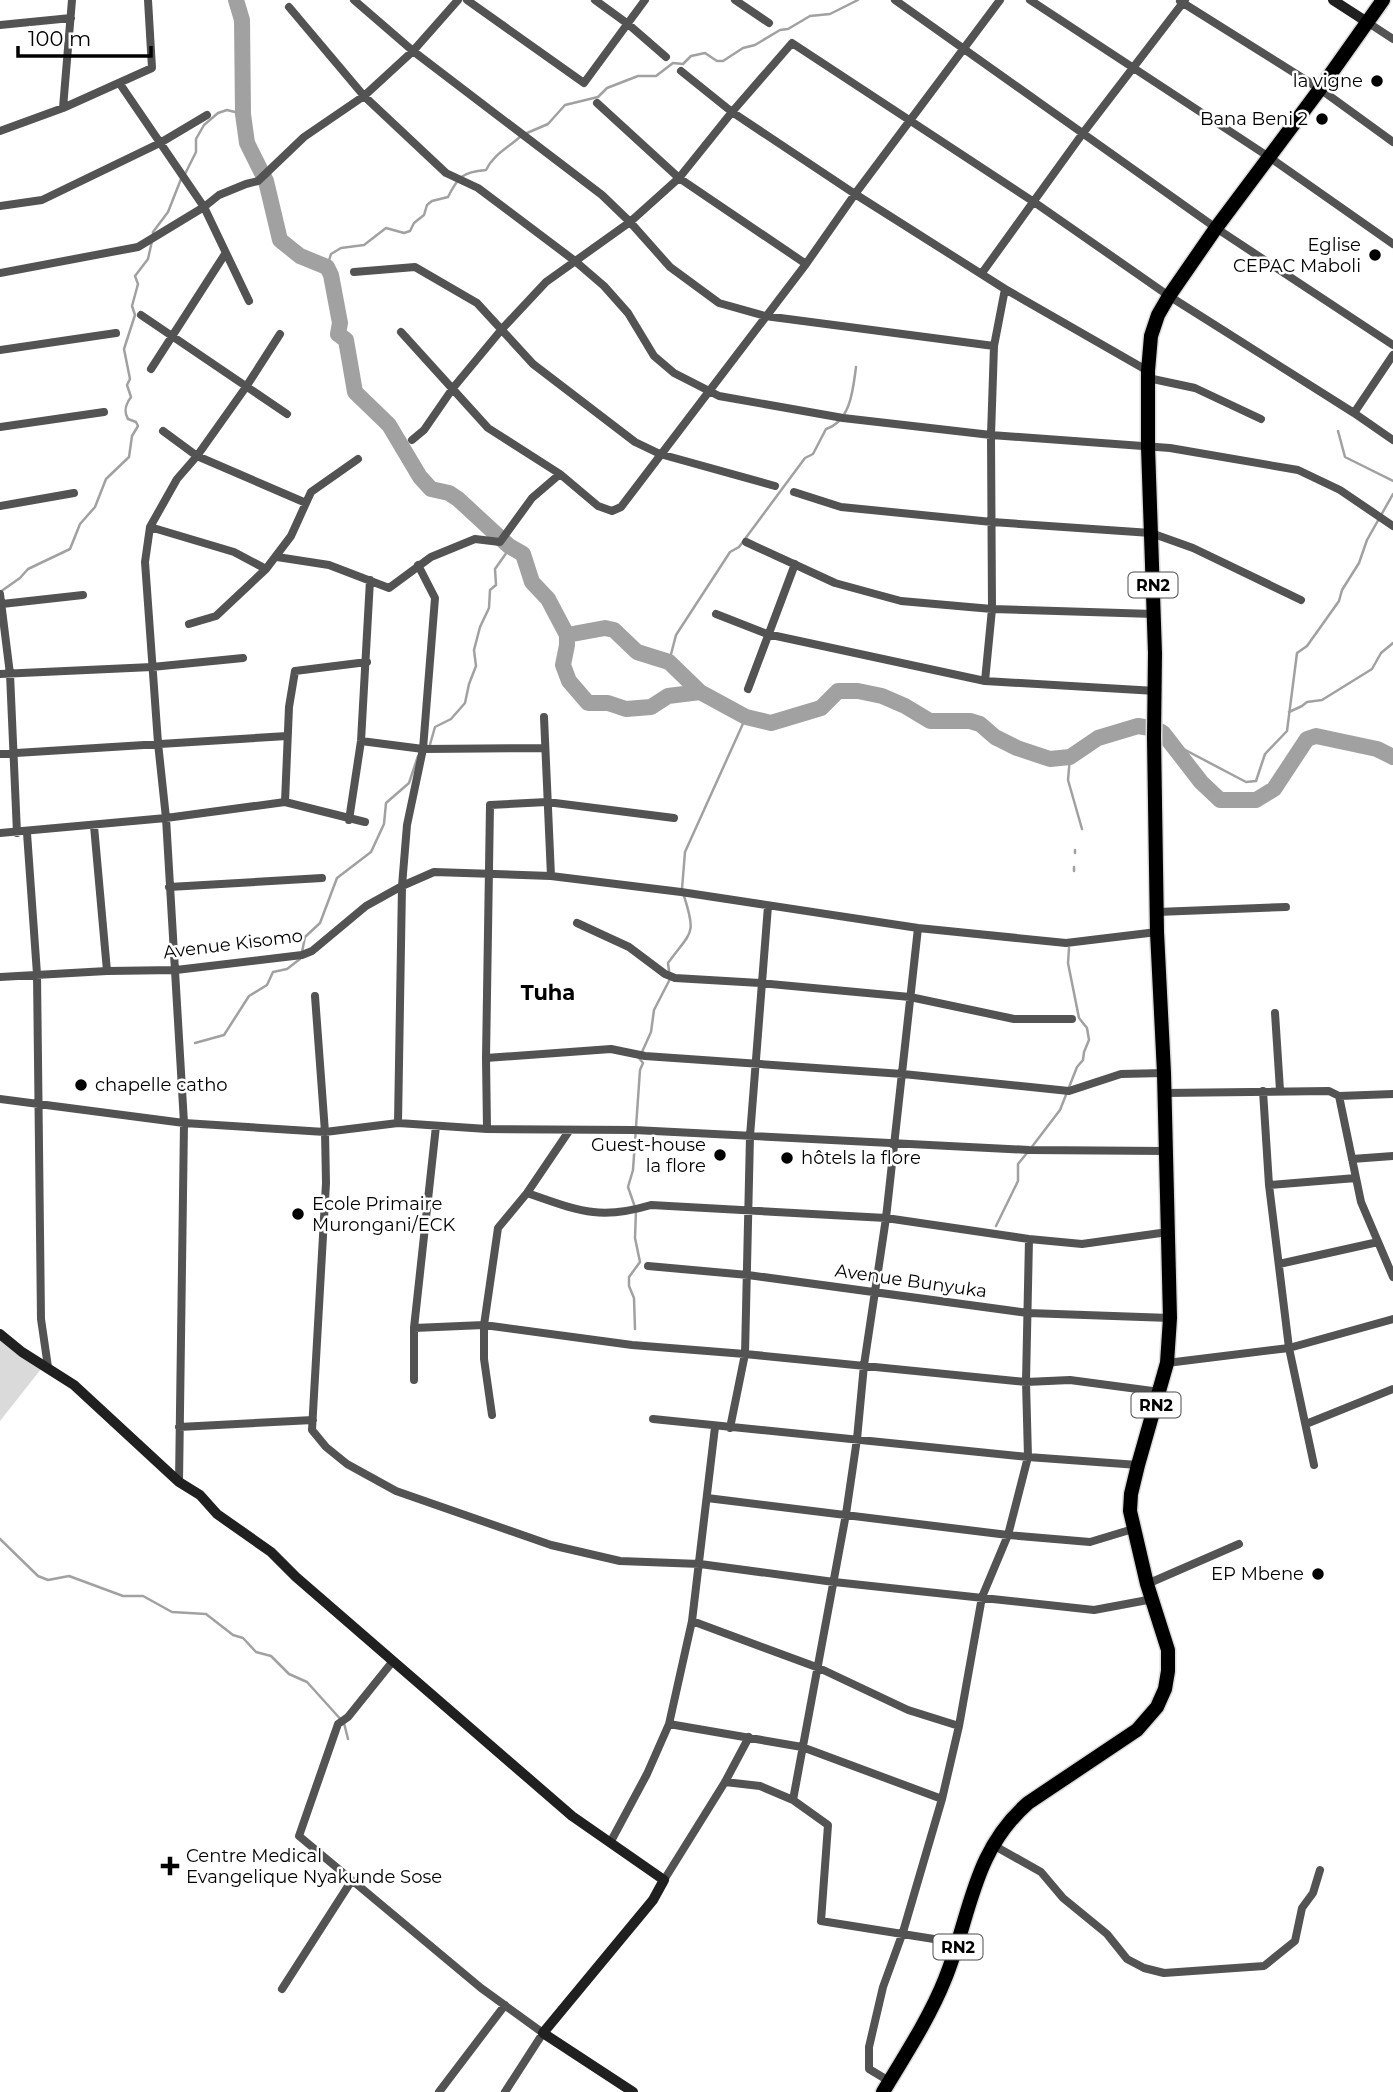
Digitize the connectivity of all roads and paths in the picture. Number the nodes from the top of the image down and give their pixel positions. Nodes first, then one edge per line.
1 (72, 0) edge
2 (148, 0) edge
3 (354, 0) edge
4 (458, 0) edge
5 (467, 0) edge
6 (595, 0) edge
7 (645, 0) edge
8 (735, 0) edge
9 (895, 0) edge
10 (1000, 0) edge
11 (1030, 0) edge
12 (1333, 0) edge
13 (1383, 0) edge
14 (1182, 1) edge
15 (289, 7) dead end
16 (71, 18) junction
17 (1367, 22) junction
18 (769, 23) dead end
19 (628, 24) junction
20 (0, 25) edge
21 (1393, 39) edge
22 (964, 50) junction
23 (413, 51) junction
24 (666, 57) dead end
25 (1133, 69) junction
26 (681, 71) dead end
27 (120, 84) junction
28 (1320, 89) junction
29 (364, 96) junction
30 (597, 103) dead end
31 (63, 108) junction
32 (732, 113) junction
33 (207, 115) dead end
34 (910, 120) junction
35 (0, 131) edge
36 (1083, 133) junction
37 (1393, 142) edge
38 (160, 143) junction
39 (1269, 157) junction
40 (679, 178) junction
41 (855, 194) junction
42 (1034, 202) junction
43 (0, 206) edge
44 (204, 207) junction
45 (630, 222) junction
46 (1216, 228) junction
47 (1393, 244) edge
48 (225, 254) junction
49 (575, 261) junction
50 (806, 264) junction
51 (354, 272) dead end
52 (0, 273) edge
53 (982, 274) junction
54 (1004, 289) junction
55 (1170, 296) junction
56 (249, 301) dead end
57 (141, 315) dead end
58 (765, 316) junction
59 (502, 329) junction
60 (401, 332) dead end
61 (116, 333) dead end
62 (280, 334) dead end
63 (173, 338) junction
64 (1393, 345) edge
65 (994, 346) junction
66 (0, 350) edge
67 (1393, 355) edge
68 (151, 369) dead end
69 (1148, 374) junction
70 (246, 387) junction
71 (453, 388) junction
72 (708, 391) junction
73 (104, 412) dead end
74 (1354, 413) junction
75 (287, 414) dead end
76 (1261, 419) dead end
77 (0, 427) edge
78 (163, 431) dead end
79 (991, 435) junction
80 (412, 440) dead end
81 (1393, 440) edge
82 (1148, 447) junction
83 (660, 454) junction
84 (197, 456) junction
85 (358, 459) dead end
86 (560, 474) junction
87 (775, 486) dead end
88 (794, 492) dead end
89 (74, 493) dead end
90 (306, 503) junction
91 (0, 506) edge
92 (992, 522) junction
93 (1393, 526) edge
94 (150, 527) junction
95 (1151, 533) junction
96 (746, 542) dead end
97 (277, 557) junction
98 (795, 564) junction
99 (418, 565) junction
100 (266, 569) junction
101 (370, 580) junction
102 (83, 594) dead end
103 (1, 599) edge
104 (1301, 600) dead end
105 (992, 609) junction
106 (716, 614) dead end
107 (1154, 614) junction
108 (189, 624) dead end
109 (767, 635) junction
110 (243, 658) dead end
111 (367, 662) junction
112 (152, 667) junction
113 (5, 674) edge
114 (985, 681) junction
115 (748, 689) dead end
116 (1156, 691) junction
117 (544, 717) dead end
118 (287, 736) junction
119 (361, 741) junction
120 (158, 743) junction
121 (545, 748) junction
122 (423, 749) junction
123 (13, 753) junction
124 (0, 754) edge
125 (285, 802) junction
126 (547, 802) junction
127 (166, 818) junction
128 (674, 818) dead end
129 (349, 820) junction
130 (365, 822) dead end
131 (94, 826) junction
132 (17, 833) junction
133 (27, 833) junction
134 (0, 834) edge
135 (489, 873) junction
136 (551, 876) junction
137 (322, 878) dead end
138 (402, 886) junction
139 (169, 887) junction
140 (768, 906) junction
141 (1286, 907) dead end
142 (1157, 912) junction
143 (577, 923) dead end
144 (918, 928) junction
145 (1157, 932) junction
146 (176, 970) junction
147 (107, 971) junction
148 (37, 974) junction
149 (0, 977) edge
150 (760, 983) junction
151 (316, 996) dead end
152 (910, 997) junction
153 (1275, 1013) dead end
154 (1072, 1019) dead end
155 (486, 1058) junction
156 (754, 1065) junction
157 (1164, 1073) junction
158 (903, 1074) junction
159 (1280, 1090) junction
160 (1263, 1091) junction
161 (1164, 1093) junction
162 (1393, 1094) edge
163 (1339, 1097) junction
164 (0, 1100) edge
165 (39, 1104) junction
166 (184, 1123) junction
167 (398, 1123) junction
168 (436, 1126) junction
169 (488, 1129) junction
170 (569, 1131) junction
171 (325, 1132) junction
172 (750, 1136) junction
173 (895, 1143) junction
174 (1166, 1151) junction
175 (1393, 1156) edge
176 (1352, 1159) junction
177 (1356, 1178) junction
178 (1269, 1185) junction
179 (527, 1193) junction
180 (749, 1210) junction
181 (886, 1218) junction
182 (1167, 1232) junction
183 (1029, 1239) junction
184 (1378, 1241) junction
185 (1279, 1264) junction
186 (648, 1266) dead end
187 (748, 1275) junction
188 (1393, 1277) edge
189 (874, 1293) junction
190 (1028, 1313) junction
191 (1170, 1318) junction
192 (1393, 1319) edge
193 (484, 1325) junction
194 (414, 1328) junction
195 (0, 1334) edge
196 (1289, 1349) junction
197 (745, 1354) junction
198 (1167, 1363) junction
199 (864, 1365) junction
200 (48, 1367) junction
201 (414, 1380) dead end
202 (1026, 1382) junction
203 (1393, 1389) edge
204 (1160, 1392) junction
205 (492, 1415) dead end
206 (653, 1419) dead end
207 (313, 1420) junction
208 (1306, 1424) junction
209 (180, 1427) junction
210 (715, 1427) junction
211 (730, 1428) junction
212 (857, 1439) junction
213 (1028, 1457) junction
214 (1138, 1465) junction
215 (1314, 1465) dead end
216 (179, 1482) junction
217 (707, 1498) junction
218 (846, 1514) junction
219 (1133, 1529) junction
220 (1008, 1535) junction
221 (1238, 1544) dead end
222 (700, 1564) junction
223 (834, 1582) junction
224 (1147, 1584) junction
225 (982, 1597) junction
226 (1153, 1600) junction
227 (692, 1621) junction
228 (393, 1661) junction
229 (819, 1668) junction
230 (669, 1724) junction
231 (959, 1726) junction
232 (749, 1737) junction
233 (802, 1747) junction
234 (725, 1782) junction
235 (942, 1799) junction
236 (793, 1800) junction
237 (610, 1843) junction
238 (993, 1845) junction
239 (1320, 1870) dead end
240 (352, 1880) junction
241 (664, 1880) junction
242 (903, 1933) junction
243 (959, 1943) junction
244 (282, 1989) dead end
245 (505, 2005) junction
246 (543, 2033) junction
247 (886, 2086) edge
248 (439, 2092) edge
249 (505, 2092) edge
250 (633, 2092) edge

1 - 16 street
2 - 27 street
3 - 23 street
4 - 23 street
5 - 19 street
6 - 19 street
7 - 19 street
8 - 18 street
9 - 22 street
10 - 22 street
11 - 25 street
12 - 17 street
13 - 17 highway, RN2
14 - 25 street
14 - 28 street
15 - 29 street
16 - 20 street
16 - 31 street
17 - 21 street
17 - 28 highway, RN2
19 - 24 street
22 - 34 street
22 - 36 street
23 - 29 street
23 - 45 street
25 - 36 street
25 - 39 street
26 - 32 street
27 - 31 street
27 - 38 street
28 - 37 street
28 - 39 highway, RN2
29 - 44 street
29 - 49 street
30 - 40 street
31 - 35 street
32 - 34 street
32 - 40 street
32 - 41 street
33 - 38 street
34 - 41 street
34 - 42 street
36 - 42 street
36 - 46 street
38 - 43 street
38 - 44 street
39 - 46 highway, RN2
39 - 47 street
40 - 45 street
40 - 50 street
41 - 50 street
41 - 53 street
42 - 53 street
42 - 55 street
44 - 48 street
44 - 52 street
45 - 49 street
45 - 58 street
46 - 55 highway, RN2
46 - 64 street
48 - 56 street
48 - 63 street
49 - 59 street
49 - 72 street
50 - 58 street
51 - 59 street
53 - 54 street
54 - 65 street
54 - 69 street
55 - 69 highway, RN2
55 - 74 street
57 - 63 street
58 - 65 street
58 - 72 street
59 - 71 street
59 - 83 street
60 - 71 street
61 - 66 street
62 - 70 street
63 - 68 street
63 - 70 street
65 - 79 street
67 - 74 street
69 - 76 street
69 - 82 highway, RN2
70 - 75 street
70 - 84 street
71 - 80 street
71 - 86 street
72 - 79 street
72 - 83 street
73 - 77 street
74 - 81 street
78 - 84 street
79 - 82 street
79 - 92 street
82 - 93 street
82 - 95 highway, RN2
83 - 86 street
83 - 87 street
84 - 90 street
84 - 94 street
85 - 90 street
86 - 99 street
88 - 92 street
89 - 91 street
90 - 97 street
92 - 95 street
92 - 105 street
94 - 100 street
94 - 112 street
95 - 104 street
95 - 107 highway, RN2
96 - 98 street
97 - 100 street
97 - 101 street
98 - 105 street
98 - 109 street
99 - 101 street
99 - 122 street
100 - 108 street
101 - 111 street
102 - 103 street
103 - 113 street
105 - 107 street
105 - 114 street
106 - 109 street
107 - 116 highway, RN2
109 - 114 street
109 - 115 street
110 - 112 street
111 - 118 street
111 - 119 street
112 - 113 street
112 - 120 street
113 - 123 street
114 - 116 street
116 - 142 highway, RN2
117 - 121 street
118 - 120 street
118 - 125 street
119 - 122 street
119 - 129 street
120 - 123 street
120 - 127 street
121 - 122 street
121 - 126 street
122 - 138 street
123 - 124 street
123 - 132 street
125 - 127 street
125 - 129 street
126 - 128 street
126 - 135 street
126 - 136 street
127 - 131 street
127 - 139 street
129 - 130 street
131 - 133 street
131 - 147 street
132 - 133 street
132 - 134 street
133 - 148 street
135 - 136 street, Avenue Kisomo
135 - 138 street, Avenue Kisomo
135 - 155 street
136 - 140 street, Avenue Kisomo
137 - 139 street
138 - 146 street, Avenue Kisomo
138 - 167 street
139 - 146 street
140 - 144 street, Avenue Kisomo
140 - 150 street
141 - 142 street
142 - 145 highway, RN2
143 - 150 street
144 - 145 street, Avenue Kisomo
144 - 152 street
145 - 157 highway, RN2
146 - 147 street, Avenue Kisomo
146 - 166 street
147 - 148 street, Avenue Kisomo
148 - 149 street, Avenue Kisomo
148 - 165 street
150 - 152 street
150 - 156 street
151 - 171 street
152 - 154 street
152 - 158 street
153 - 159 street
155 - 156 street
155 - 169 street
156 - 158 street
156 - 172 street
157 - 158 street
157 - 161 highway, RN2
158 - 173 street
159 - 160 street
159 - 163 street
160 - 161 street
160 - 178 street
161 - 174 highway, RN2
162 - 163 street
163 - 176 street
164 - 165 street
165 - 166 street
165 - 200 street
166 - 171 street
166 - 209 street
167 - 168 street
167 - 171 street
168 - 169 street
168 - 194 street
169 - 170 street
170 - 172 street
170 - 179 street
171 - 207 street
172 - 173 street
172 - 180 street
173 - 174 street
173 - 181 street
174 - 182 highway, RN2
175 - 176 street
176 - 177 street
177 - 178 street
177 - 184 street
178 - 185 street
179 - 180 street
179 - 193 street
180 - 181 street
180 - 187 street
181 - 183 street
181 - 189 street
182 - 183 street
182 - 191 highway, RN2
183 - 190 street
184 - 185 street
184 - 188 street
185 - 196 street
186 - 187 street, Avenue Bunyuka
187 - 189 street, Avenue Bunyuka
187 - 197 street
189 - 190 street, Avenue Bunyuka
189 - 199 street
190 - 191 street, Avenue Bunyuka
190 - 202 street
191 - 198 highway, RN2
192 - 196 street
193 - 194 street
193 - 197 street
193 - 205 street
194 - 201 street
195 - 200 street
196 - 198 street
196 - 208 street
197 - 199 street
197 - 211 street
198 - 204 highway, RN2
199 - 202 street
199 - 212 street
200 - 216 street
202 - 204 street
202 - 213 street
203 - 208 street
204 - 214 highway, RN2
206 - 210 street
207 - 209 street
207 - 222 street
208 - 215 street
209 - 216 street
210 - 211 street
210 - 217 street
211 - 212 street
212 - 213 street
212 - 218 street
213 - 214 street
213 - 220 street
214 - 219 highway, RN2
216 - 228 street
217 - 218 street
217 - 222 street
218 - 220 street
218 - 223 street
219 - 220 street
219 - 224 highway, RN2
220 - 225 street
221 - 224 street
222 - 223 street
222 - 227 street
223 - 225 street
223 - 229 street
224 - 226 highway, RN2
225 - 226 street
225 - 231 street
226 - 238 highway, RN2
227 - 229 street
227 - 230 street
228 - 237 street
228 - 240 street
229 - 231 street
229 - 233 street
230 - 232 street
230 - 237 street
231 - 235 street
232 - 233 street
232 - 234 street
233 - 235 street
233 - 236 street
234 - 236 street
234 - 241 street
235 - 242 street
236 - 242 street
237 - 241 street
238 - 239 street
238 - 243 highway, RN2
240 - 244 street
240 - 245 street
241 - 246 street
242 - 243 street
242 - 247 street
243 - 247 highway, RN2
245 - 246 street
245 - 248 street
246 - 249 street
246 - 250 street

